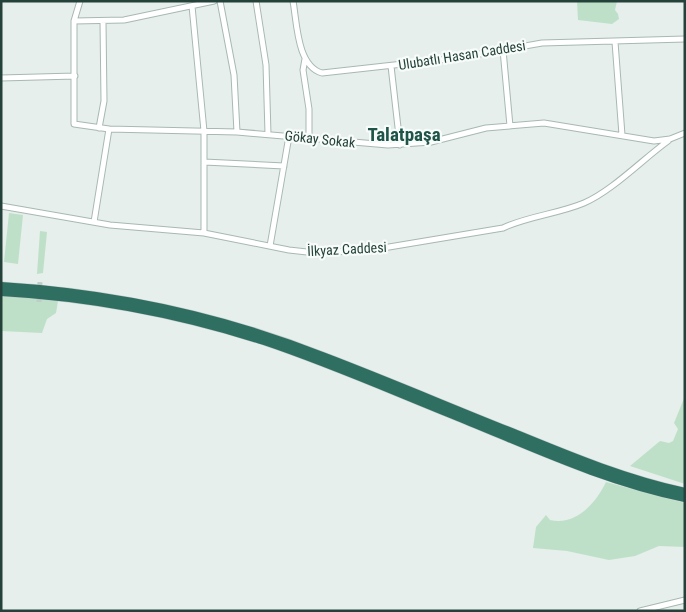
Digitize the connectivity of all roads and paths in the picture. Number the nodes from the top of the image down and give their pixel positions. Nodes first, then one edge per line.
1 (80, 1) edge
2 (214, 1) edge
3 (220, 1) edge
4 (256, 1) edge
5 (293, 1) edge
6 (192, 6) junction
7 (74, 21) junction
8 (103, 22) junction
9 (685, 39) edge
10 (615, 42) junction
11 (503, 50) junction
12 (305, 59) junction
13 (391, 66) junction
14 (75, 76) junction
15 (1, 78) edge
16 (510, 126) junction
17 (99, 128) junction
18 (109, 129) junction
19 (204, 131) junction
20 (237, 132) junction
21 (685, 133) edge
22 (268, 134) junction
23 (622, 135) junction
24 (289, 136) junction
25 (309, 138) junction
26 (670, 139) junction
27 (400, 145) junction
28 (204, 162) junction
29 (284, 166) junction
30 (1, 206) edge
31 (94, 222) junction
32 (204, 233) junction
33 (270, 246) junction
34 (1, 286) edge
35 (1, 292) edge
36 (685, 492) edge
37 (685, 498) edge
38 (685, 600) edge
39 (640, 611) edge

1 - 7 street, Gökay Sokak
2 - 6 street
3 - 20 street
4 - 22 street
5 - 12 street
6 - 8 street
6 - 19 street
7 - 8 street
7 - 14 street, Gökay Sokak
8 - 17 street
9 - 10 street, Ulubatlı Hasan Caddesi
10 - 11 street, Ulubatlı Hasan Caddesi
10 - 23 street
11 - 13 street, Ulubatlı Hasan Caddesi
11 - 16 street
12 - 13 street, Ulubatlı Hasan Caddesi
12 - 25 street
13 - 27 street
14 - 15 street
14 - 17 street, Gökay Sokak
16 - 23 street, Gökay Sokak
16 - 27 street, Gökay Sokak
17 - 18 street, Gökay Sokak
18 - 19 street, Gökay Sokak
18 - 31 street
19 - 20 street, Gökay Sokak
19 - 28 street
20 - 22 street, Gökay Sokak
21 - 26 street, Gökay Sokak
22 - 24 street, Gökay Sokak
23 - 26 street, Gökay Sokak
24 - 25 street, Gökay Sokak
24 - 29 street
25 - 27 street, Gökay Sokak
26 - 33 street, İlkyaz Caddesi
28 - 29 street
28 - 32 street
29 - 33 street
30 - 31 street, İlkyaz Caddesi
31 - 32 street, İlkyaz Caddesi
32 - 33 street, İlkyaz Caddesi
34 - 36 highway
35 - 37 highway
38 - 39 street

